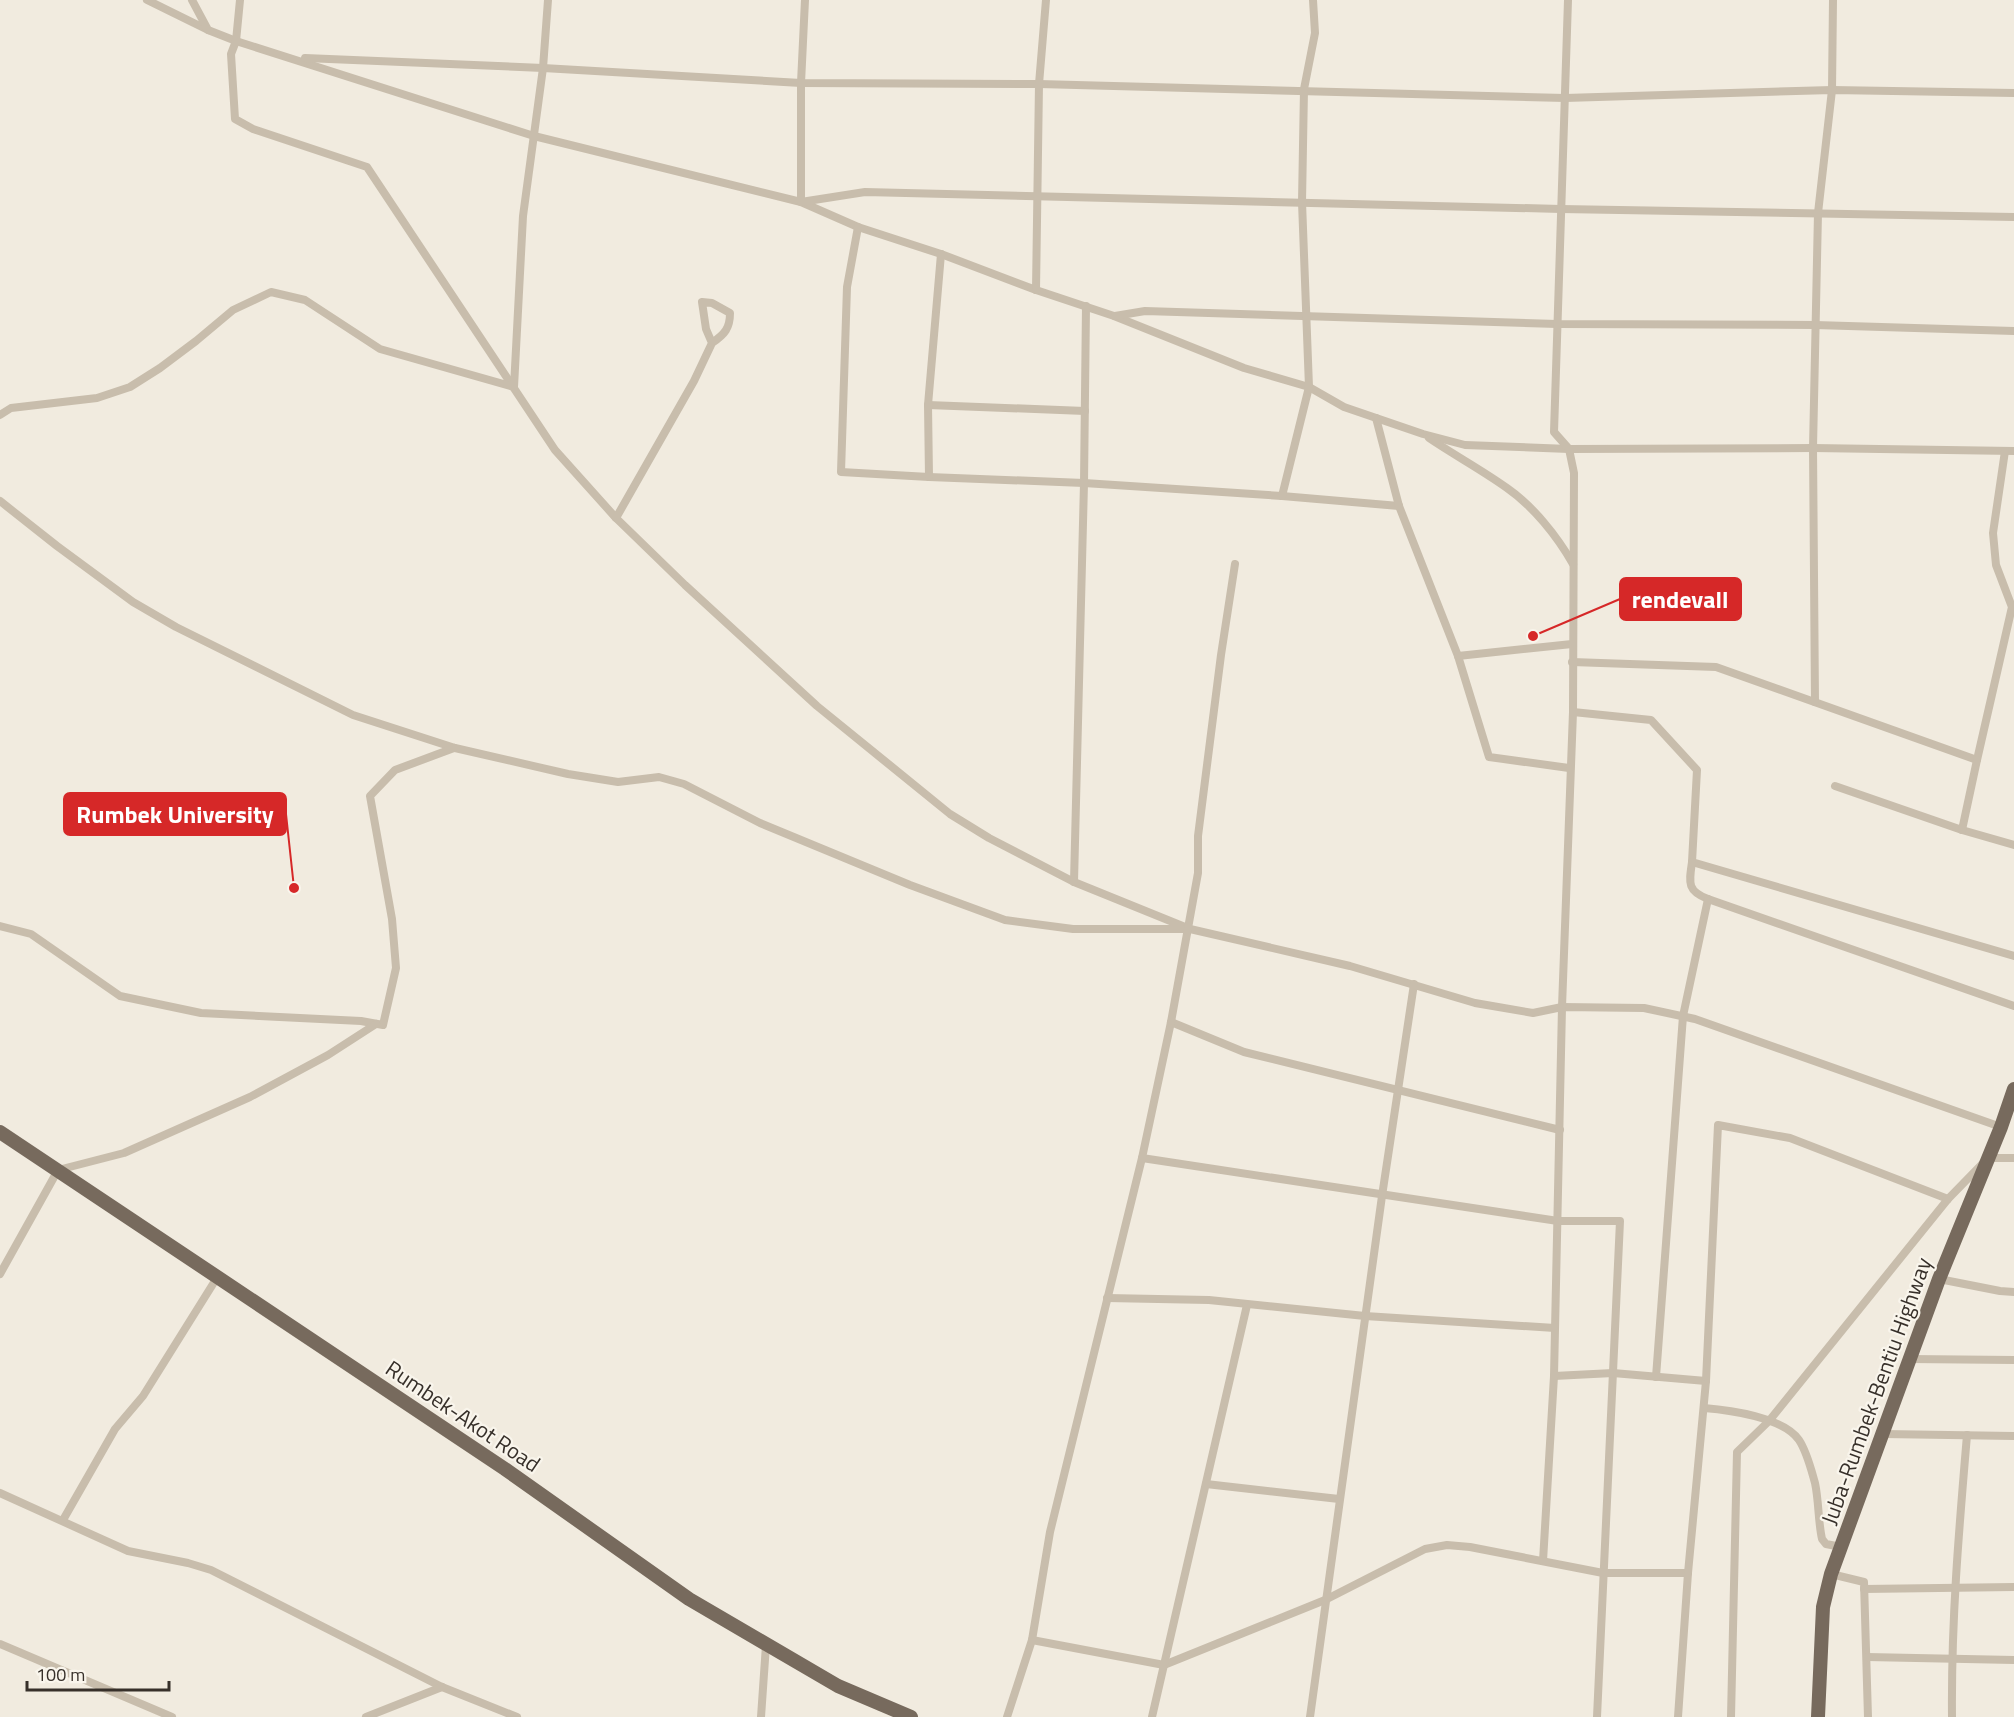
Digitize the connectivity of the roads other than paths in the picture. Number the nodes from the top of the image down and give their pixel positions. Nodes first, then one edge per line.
1 (147, 0) edge
2 (192, 0) edge
3 (240, 0) edge
4 (548, 0) edge
5 (805, 0) edge
6 (1046, 0) edge
7 (1312, 0) edge
8 (1568, 0) edge
9 (1833, 0) edge
10 (208, 30) junction
11 (236, 41) junction
12 (293, 58) junction
13 (543, 68) junction
14 (801, 83) junction
15 (1039, 84) junction
16 (1304, 89) junction
17 (1832, 90) junction
18 (2014, 93) edge
19 (1565, 98) junction
20 (534, 136) junction
21 (1036, 195) junction
22 (801, 202) junction
23 (1302, 202) junction
24 (1561, 209) junction
25 (1818, 213) junction
26 (2014, 217) edge
27 (858, 227) junction
28 (941, 254) junction
29 (1036, 290) junction
30 (1086, 306) junction
31 (1114, 316) junction
32 (1307, 317) junction
33 (1557, 324) junction
34 (1815, 325) junction
35 (2014, 331) edge
36 (712, 343) junction
37 (514, 387) junction
38 (1309, 387) junction
39 (928, 405) junction
40 (1085, 411) junction
41 (0, 415) edge
42 (1376, 418) junction
43 (1423, 434) junction
44 (1813, 448) junction
45 (1569, 449) junction
46 (2010, 451) edge
47 (929, 477) junction
48 (1084, 483) junction
49 (1282, 496) junction
50 (0, 501) edge
51 (1400, 506) junction
52 (616, 518) junction
53 (1236, 564) dead end
54 (1574, 564) junction
55 (1572, 644) junction
56 (1458, 656) junction
57 (1572, 662) junction
58 (1815, 702) junction
59 (1573, 712) junction
60 (454, 748) junction
61 (1977, 760) junction
62 (1569, 768) junction
63 (1835, 786) dead end
64 (1962, 830) junction
65 (2014, 845) edge
66 (1692, 862) junction
67 (1074, 882) junction
68 (1708, 899) junction
69 (0, 926) edge
70 (1190, 929) junction
71 (2014, 956) edge
72 (1414, 984) junction
73 (2014, 1006) edge
74 (1562, 1007) junction
75 (1683, 1016) junction
76 (1171, 1022) junction
77 (376, 1024) junction
78 (2014, 1089) edge
79 (1397, 1091) junction
80 (2001, 1127) junction
81 (1560, 1130) junction
82 (0, 1132) edge
83 (1142, 1158) junction
84 (1988, 1158) junction
85 (2014, 1158) edge
86 (58, 1170) junction
87 (1382, 1196) junction
88 (1948, 1199) junction
89 (1558, 1221) junction
90 (0, 1274) edge
91 (218, 1276) junction
92 (1939, 1279) junction
93 (2014, 1292) edge
94 (1107, 1298) junction
95 (1248, 1305) junction
96 (1365, 1316) junction
97 (1556, 1328) junction
98 (1909, 1359) junction
99 (2014, 1360) edge
100 (1613, 1374) junction
101 (1554, 1376) junction
102 (1656, 1377) junction
103 (1706, 1382) junction
104 (1704, 1408) junction
105 (1769, 1421) junction
106 (1882, 1434) junction
107 (1967, 1435) junction
108 (2014, 1436) edge
109 (1206, 1484) junction
110 (0, 1493) edge
111 (1339, 1499) junction
112 (63, 1520) junction
113 (1841, 1547) junction
114 (1543, 1561) junction
115 (1603, 1573) junction
116 (1688, 1573) junction
117 (1832, 1574) junction
118 (2014, 1587) edge
119 (1864, 1589) junction
120 (1954, 1589) junction
121 (1325, 1600) junction
122 (1032, 1640) junction
123 (0, 1644) edge
124 (766, 1645) junction
125 (1867, 1657) junction
126 (1951, 1658) junction
127 (2014, 1660) edge
128 (1164, 1665) junction
129 (442, 1687) junction
130 (172, 1717) edge
131 (366, 1717) edge
132 (517, 1717) edge
133 (761, 1717) edge
134 (911, 1717) edge
135 (1007, 1717) edge
136 (1152, 1717) edge
137 (1310, 1717) edge
138 (1597, 1717) edge
139 (1678, 1717) edge
140 (1731, 1717) edge
141 (1818, 1717) edge
142 (1868, 1717) edge
143 (1952, 1717) edge

1 - 10 street
2 - 10 street
3 - 11 street
4 - 13 street
5 - 14 street
6 - 15 street
7 - 16 street
8 - 19 street
9 - 17 street
10 - 11 street
11 - 12 street
11 - 37 street
12 - 13 street
12 - 20 street
13 - 14 street
13 - 20 street
14 - 15 street
14 - 22 street
15 - 16 street
15 - 21 street
16 - 19 street
16 - 23 street
17 - 18 street
17 - 19 street
17 - 25 street
19 - 24 street
20 - 22 street
20 - 37 street
21 - 22 street
21 - 23 street
21 - 29 street
22 - 27 street
23 - 24 street
23 - 32 street
24 - 25 street
24 - 33 street
25 - 26 street
25 - 34 street
27 - 28 street
27 - 47 street
28 - 29 street
28 - 39 street
29 - 30 street
30 - 31 street
30 - 40 street
31 - 32 street
31 - 38 street
32 - 33 street
32 - 38 street
33 - 34 street
33 - 45 street
34 - 35 street
34 - 44 street
36 - 36 street
36 - 52 street
37 - 41 street
37 - 52 street
38 - 42 street
38 - 49 street
39 - 40 street
39 - 47 street
40 - 48 street
42 - 43 street
42 - 51 street
43 - 45 street
43 - 54 street
44 - 45 street
44 - 46 street
44 - 58 street
45 - 54 street
46 - 61 street
47 - 48 street
48 - 49 street
48 - 67 street
49 - 51 street
50 - 60 street
51 - 56 street
52 - 67 street
53 - 70 street
54 - 55 street
55 - 56 street
55 - 57 street
56 - 62 street
57 - 58 street
57 - 59 street
58 - 61 street
59 - 62 street
59 - 66 street
60 - 70 street
60 - 77 street
61 - 64 street
62 - 74 street
63 - 64 street
64 - 65 street
66 - 68 street
66 - 71 street
67 - 70 street
68 - 73 street
68 - 75 street
69 - 77 street
70 - 72 street
70 - 76 street
72 - 74 street
72 - 79 street
74 - 75 street
74 - 81 street
75 - 80 street
75 - 102 street
76 - 79 street
76 - 83 street
77 - 86 street
78 - 80 main road, Juba-Rumbek-Bentiu Highway
79 - 81 street
79 - 87 street
80 - 84 main road, Juba-Rumbek-Bentiu Highway
81 - 89 street
82 - 86 main road, Rumbek-Akot Road
83 - 87 street
83 - 94 street
84 - 85 street
84 - 88 street
84 - 92 main road, Juba-Rumbek-Bentiu Highway
86 - 90 street
86 - 91 main road, Rumbek-Akot Road
87 - 89 street
87 - 96 street
88 - 103 street
88 - 105 street
89 - 97 street
89 - 100 street
91 - 112 street
91 - 124 main road, Rumbek-Akot Road
92 - 93 street
92 - 98 main road, Juba-Rumbek-Bentiu Highway
94 - 95 street
94 - 122 street
95 - 96 street
95 - 109 street
96 - 97 street
96 - 111 street
97 - 101 street
98 - 99 street
98 - 106 main road, Juba-Rumbek-Bentiu Highway
100 - 101 street
100 - 102 street
100 - 115 street
101 - 114 street
102 - 103 street
103 - 104 street
104 - 105 street
104 - 116 street
105 - 113 street
105 - 140 street
106 - 107 street
106 - 113 main road, Juba-Rumbek-Bentiu Highway
107 - 108 street
107 - 120 street
109 - 111 street
109 - 128 street
110 - 112 street
111 - 121 street
112 - 129 street
113 - 117 main road, Juba-Rumbek-Bentiu Highway
114 - 115 street
114 - 121 street
115 - 116 street
115 - 138 street
116 - 139 street
117 - 119 street
117 - 141 main road, Juba-Rumbek-Bentiu Highway
118 - 120 street
119 - 120 street
119 - 125 street
120 - 126 street
121 - 128 street
121 - 137 street
122 - 128 street
122 - 135 street
123 - 130 street
124 - 133 street
124 - 134 main road, Rumbek-Akot Road
125 - 126 street
125 - 142 street
126 - 127 street
126 - 143 street
128 - 136 street
129 - 131 street
129 - 132 street

